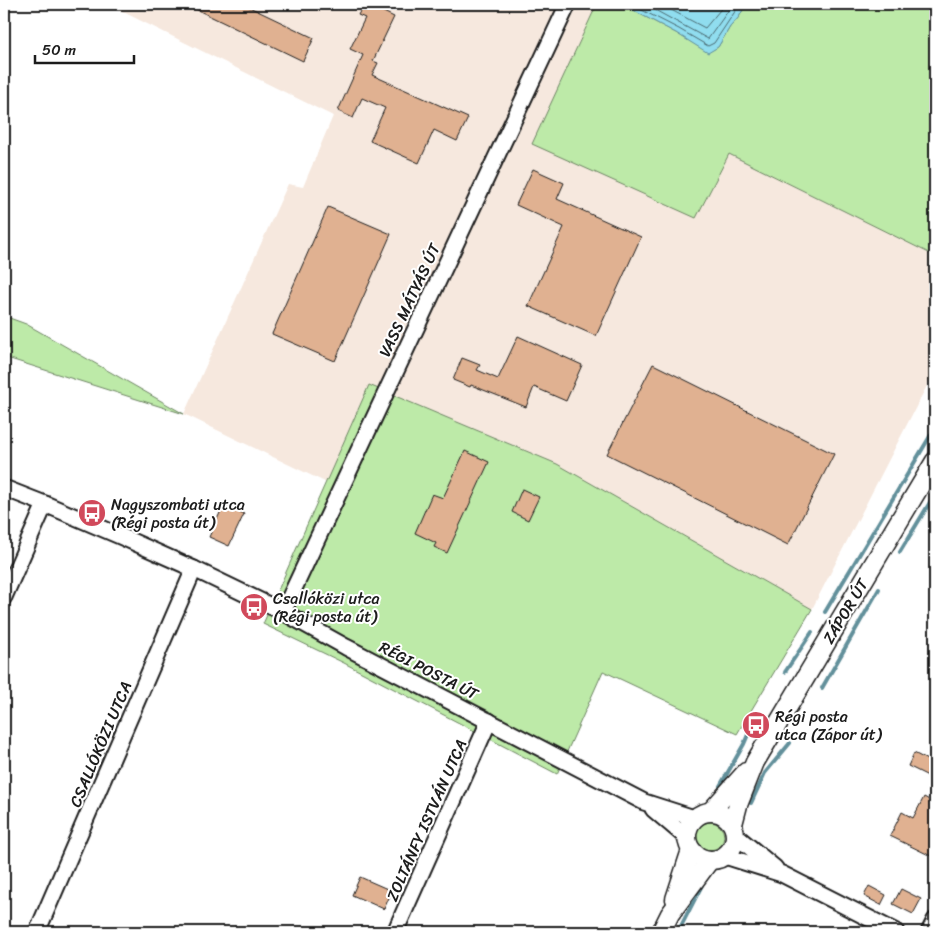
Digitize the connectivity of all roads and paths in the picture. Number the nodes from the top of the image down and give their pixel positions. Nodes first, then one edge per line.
1 (568, 4) edge
2 (935, 461) edge
3 (4, 488) edge
4 (45, 504) junction
5 (194, 569) junction
6 (4, 597) edge
7 (283, 612) junction
8 (489, 722) junction
9 (755, 762) junction
10 (644, 802) junction
11 (712, 811) junction
12 (694, 818) junction
13 (734, 830) junction
14 (689, 843) junction
15 (717, 858) junction
16 (782, 874) junction
17 (670, 914) junction
18 (935, 920) edge
19 (37, 932) edge
20 (395, 932) edge
21 (661, 932) edge
22 (896, 932) edge
23 (929, 932) edge

1 - 7 street, VASS MÁTYÁS ÚT
2 - 9 street, ZÁPOR ÚT
3 - 4 street, RÉGI POSTA ÚT
4 - 5 street, RÉGI POSTA ÚT
4 - 6 street
5 - 7 street, RÉGI POSTA ÚT
5 - 19 street, CSALLÓKÖZI UTCA
7 - 8 street, RÉGI POSTA ÚT
8 - 10 street, RÉGI POSTA ÚT
8 - 20 street, ZOLTÁNFY ISTVÁN UTCA
9 - 11 street, ZÁPOR ÚT
9 - 13 street, ZÁPOR ÚT
10 - 12 street, RÉGI POSTA ÚT
10 - 14 street, RÉGI POSTA ÚT
11 - 12 street
11 - 13 street
12 - 14 street
13 - 15 street
13 - 16 street
14 - 15 street
14 - 17 street
15 - 16 street
15 - 17 street
16 - 22 street
17 - 21 street
18 - 23 street

